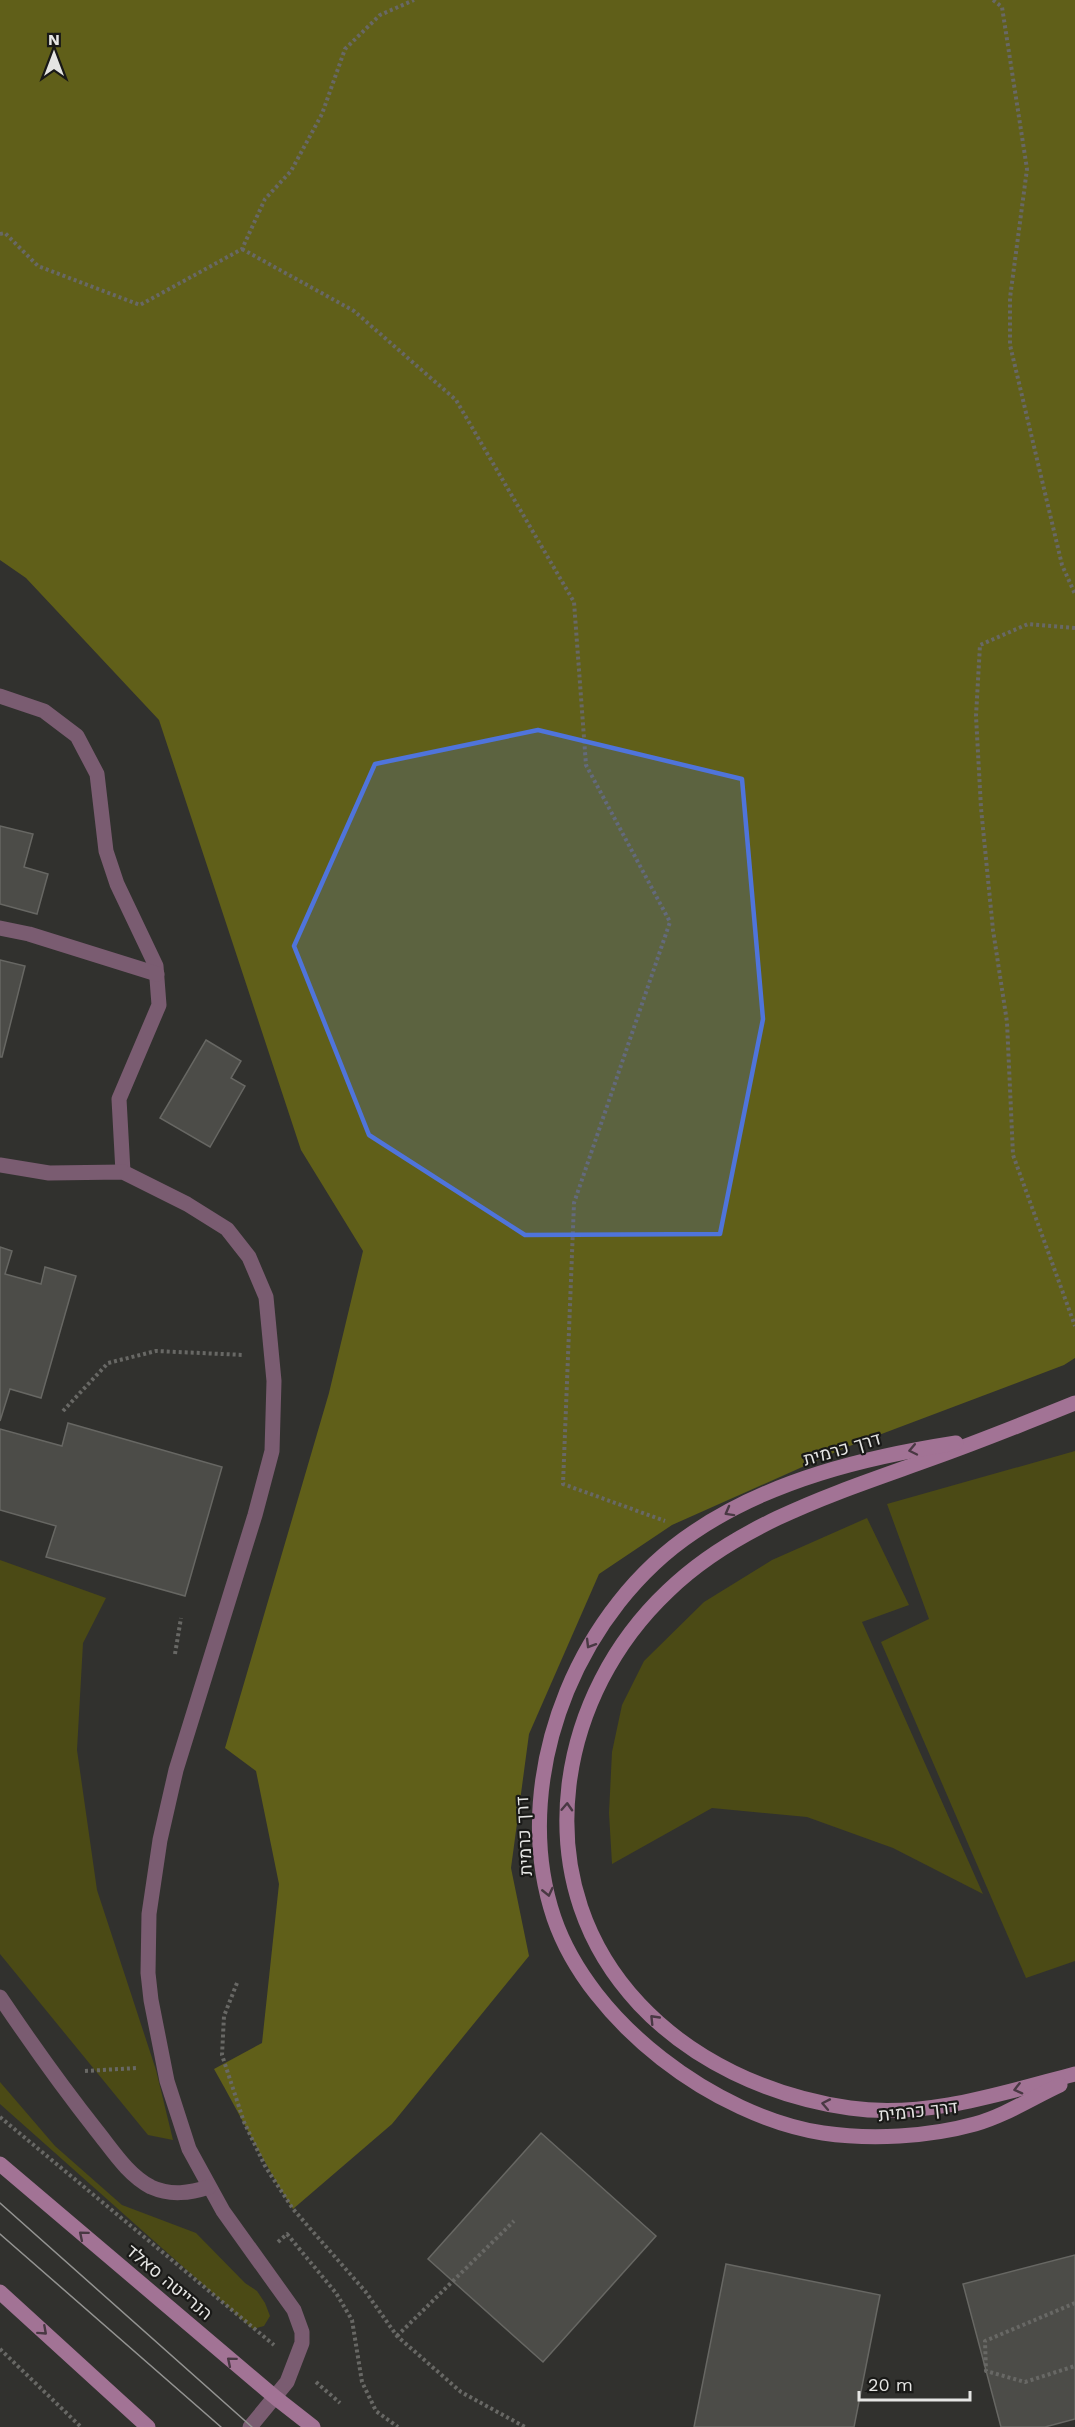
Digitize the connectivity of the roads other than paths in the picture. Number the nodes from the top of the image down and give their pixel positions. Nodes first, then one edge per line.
1 (0, 696) edge
2 (0, 928) edge
3 (157, 974) junction
4 (0, 1165) edge
5 (123, 1172) junction
6 (1075, 1403) edge
7 (992, 1437) junction
8 (0, 1997) edge
9 (1075, 2076) edge
10 (0, 2164) edge
11 (209, 2187) junction
12 (0, 2292) edge
13 (276, 2398) junction
14 (148, 2427) edge
15 (250, 2427) edge
16 (313, 2427) edge

1 - 3 street
2 - 3 street
3 - 5 street
4 - 5 street
5 - 11 street
6 - 7 street, דרך כרמית
9 -> 7 street, דרך כרמית
7 -> 9 street, דרך כרמית
8 - 11 street
13 -> 10 street, הנרייטה סאלד
11 - 13 street
12 -> 14 street
13 - 15 street
13 - 16 street, הנרייטה סאלד

